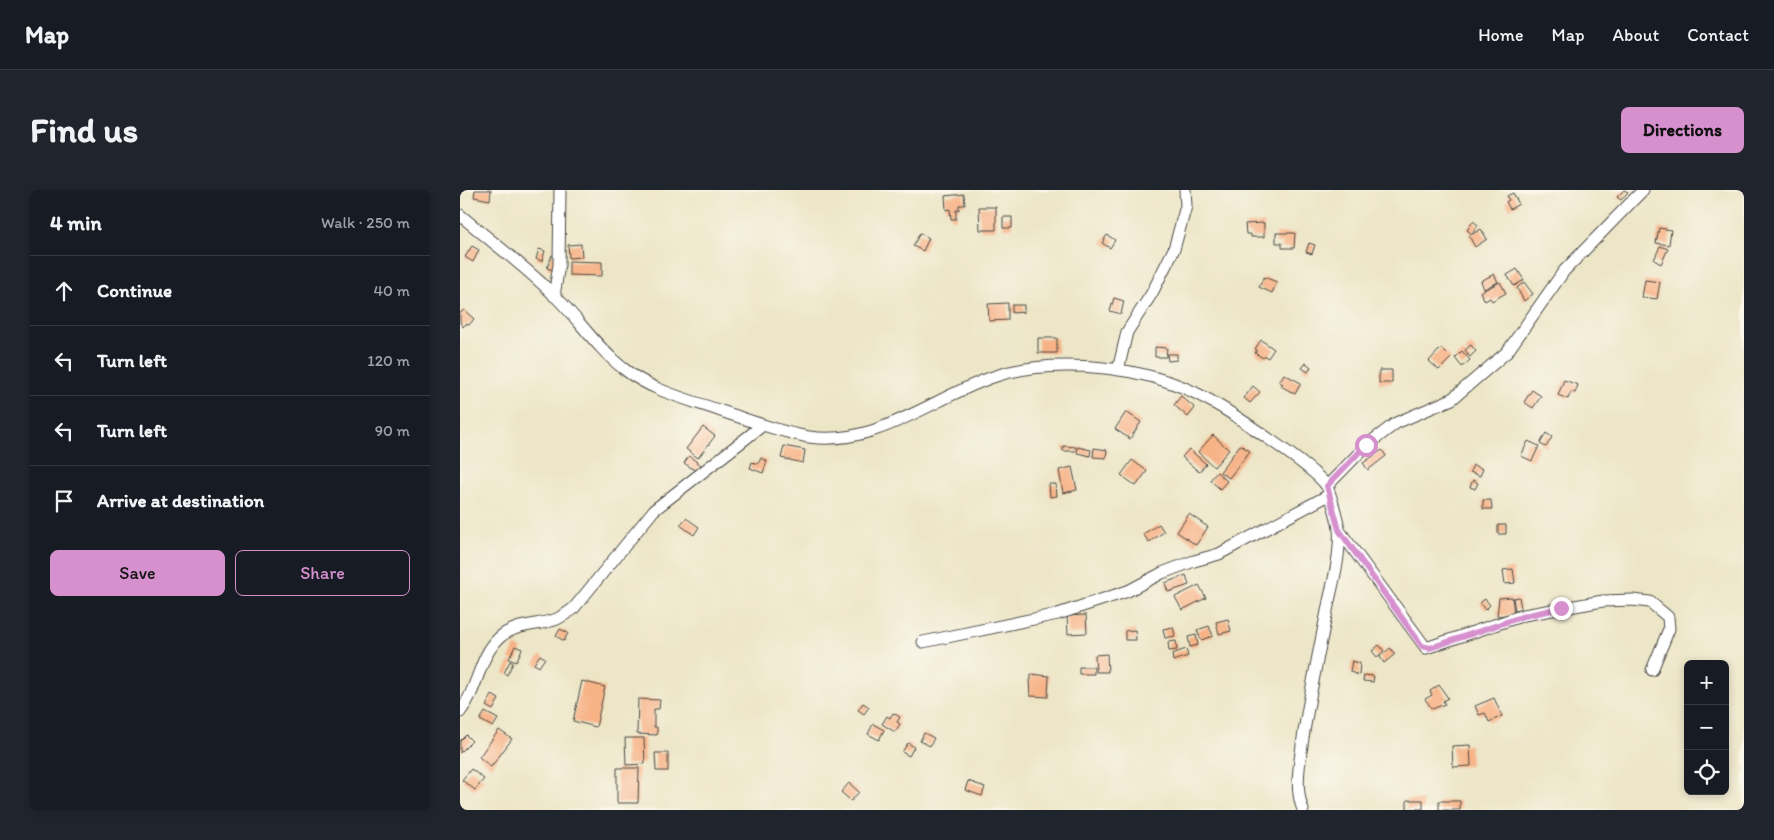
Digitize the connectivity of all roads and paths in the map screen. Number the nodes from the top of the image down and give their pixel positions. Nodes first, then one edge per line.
1 (560, 190) edge
2 (1185, 190) edge
3 (1643, 190) edge
4 (460, 215) edge
5 (554, 296) junction
6 (1118, 370) junction
7 (763, 425) junction
8 (1328, 490) junction
9 (1339, 530) junction
10 (923, 642) dead end
11 (1652, 670) dead end
12 (460, 712) edge
13 (1303, 810) edge

1 - 5 street
2 - 6 street
3 - 8 street
4 - 5 street
5 - 7 street
6 - 7 street
6 - 8 street
7 - 12 street
8 - 9 street
8 - 10 street
9 - 11 street
9 - 13 street

